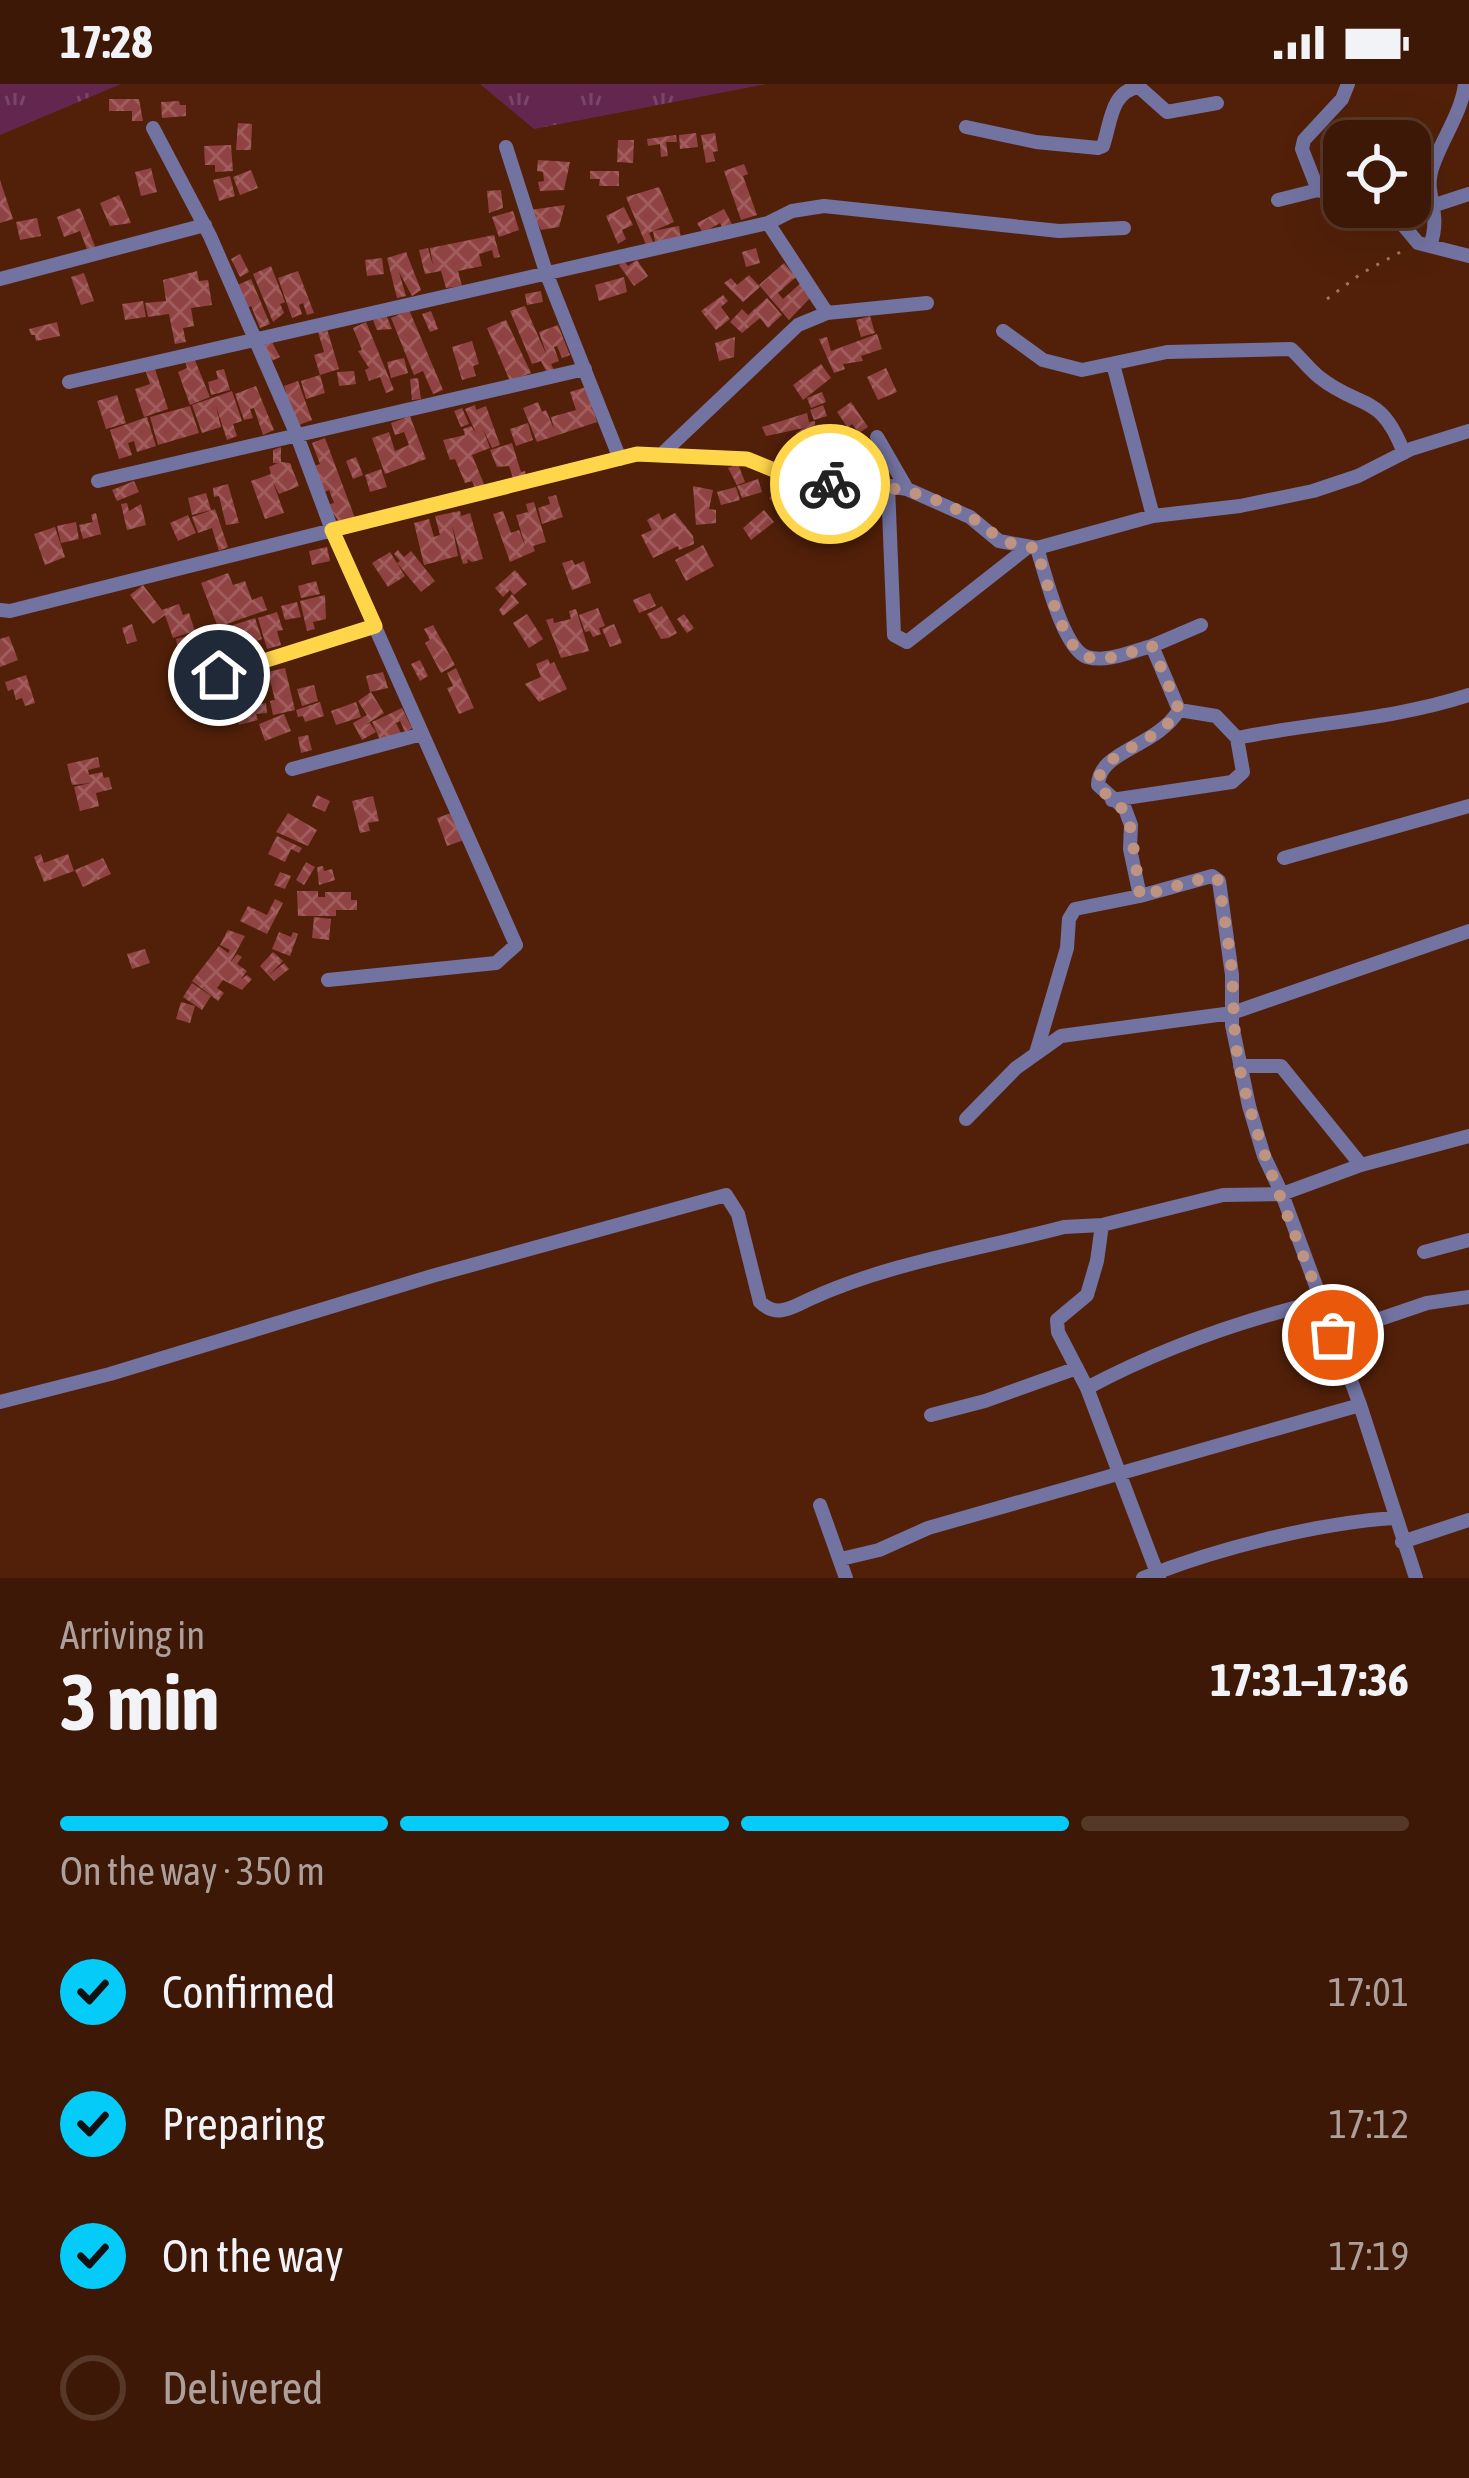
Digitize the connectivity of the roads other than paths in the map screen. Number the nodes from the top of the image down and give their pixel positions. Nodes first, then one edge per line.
1 (1348, 84) edge
2 (1465, 84) edge
3 (1217, 103) dead end
4 (966, 127) dead end
5 (153, 128) dead end
6 (506, 147) dead end
7 (1318, 190) junction
8 (1323, 192) edge
9 (1469, 194) edge
10 (1278, 200) dead end
11 (1435, 205) junction
12 (768, 223) junction
13 (205, 225) junction
14 (1124, 228) dead end
15 (1408, 228) edge
16 (1424, 244) junction
17 (1469, 256) edge
18 (547, 275) junction
19 (0, 279) edge
20 (927, 303) dead end
21 (826, 313) junction
22 (1003, 331) dead end
23 (254, 339) junction
24 (1113, 364) junction
25 (585, 369) junction
26 (68, 382) dead end
27 (1469, 431) edge
28 (296, 433) junction
29 (877, 437) dead end
30 (663, 453) junction
31 (1404, 453) junction
32 (620, 459) junction
33 (98, 481) dead end
34 (888, 486) junction
35 (908, 489) junction
36 (1153, 516) junction
37 (332, 530) junction
38 (1032, 548) junction
39 (0, 610) edge
40 (1202, 625) dead end
41 (375, 626) junction
42 (1152, 646) junction
43 (181, 688) dead end
44 (1469, 695) edge
45 (1179, 710) junction
46 (422, 734) junction
47 (1237, 738) junction
48 (292, 769) dead end
49 (1112, 800) junction
50 (1469, 806) edge
51 (1283, 858) dead end
52 (1140, 896) junction
53 (1469, 931) edge
54 (328, 980) dead end
55 (1232, 1013) junction
56 (1036, 1054) junction
57 (1240, 1066) junction
58 (966, 1119) dead end
59 (1469, 1136) edge
60 (1361, 1166) junction
61 (1282, 1194) junction
62 (1102, 1225) junction
63 (1469, 1240) edge
64 (1424, 1252) dead end
65 (1469, 1297) edge
66 (1321, 1301) junction
67 (1333, 1335) junction
68 (1076, 1368) junction
69 (1087, 1388) junction
70 (0, 1402) edge
71 (1360, 1406) junction
72 (931, 1415) dead end
73 (1119, 1473) junction
74 (820, 1505) dead end
75 (1394, 1518) junction
76 (1469, 1520) edge
77 (1402, 1542) junction
78 (841, 1559) junction
79 (1153, 1576) edge
80 (846, 1578) edge
81 (1416, 1578) edge

1 - 7 street
2 - 11 street
3 - 4 street
5 - 13 street
6 - 18 street
7 - 8 street
7 - 10 street
9 - 11 street
11 - 16 street
12 - 14 street
12 - 18 street
12 - 21 street
13 - 19 street
13 - 23 street
15 - 16 street
16 - 17 street
18 - 23 street
18 - 25 street
20 - 21 street
21 - 30 street
22 - 24 street
23 - 26 street
23 - 28 street
24 - 31 street
24 - 36 street
25 - 28 street
25 - 32 street
27 - 31 street
28 - 33 street
28 - 37 street
29 - 35 street
30 - 32 street
30 - 34 street
31 - 36 street
32 - 37 street
34 - 35 street
34 - 38 street
35 - 38 street
36 - 38 street
37 - 39 street
37 - 41 street
38 - 42 street
40 - 42 street
41 - 43 street
41 - 46 street
42 - 45 street
44 - 47 street
45 - 47 street
45 - 49 street
46 - 48 street
46 - 54 street
47 - 49 street
49 - 52 street
50 - 51 street
52 - 55 street
52 - 56 street
53 - 55 street
55 - 56 street
55 - 57 street
56 - 58 street
57 - 60 street
57 - 61 street
59 - 60 street
60 - 61 street
61 - 62 street
61 - 66 street
62 - 68 street
62 - 70 street
63 - 64 street
65 - 67 street
66 - 67 street
66 - 69 street
67 - 71 street
68 - 69 street
68 - 72 street
69 - 73 street
71 - 73 street
71 - 75 street
73 - 78 street
73 - 79 street
74 - 78 street
75 - 77 street
75 - 79 street
76 - 77 street
77 - 81 street
78 - 80 street

